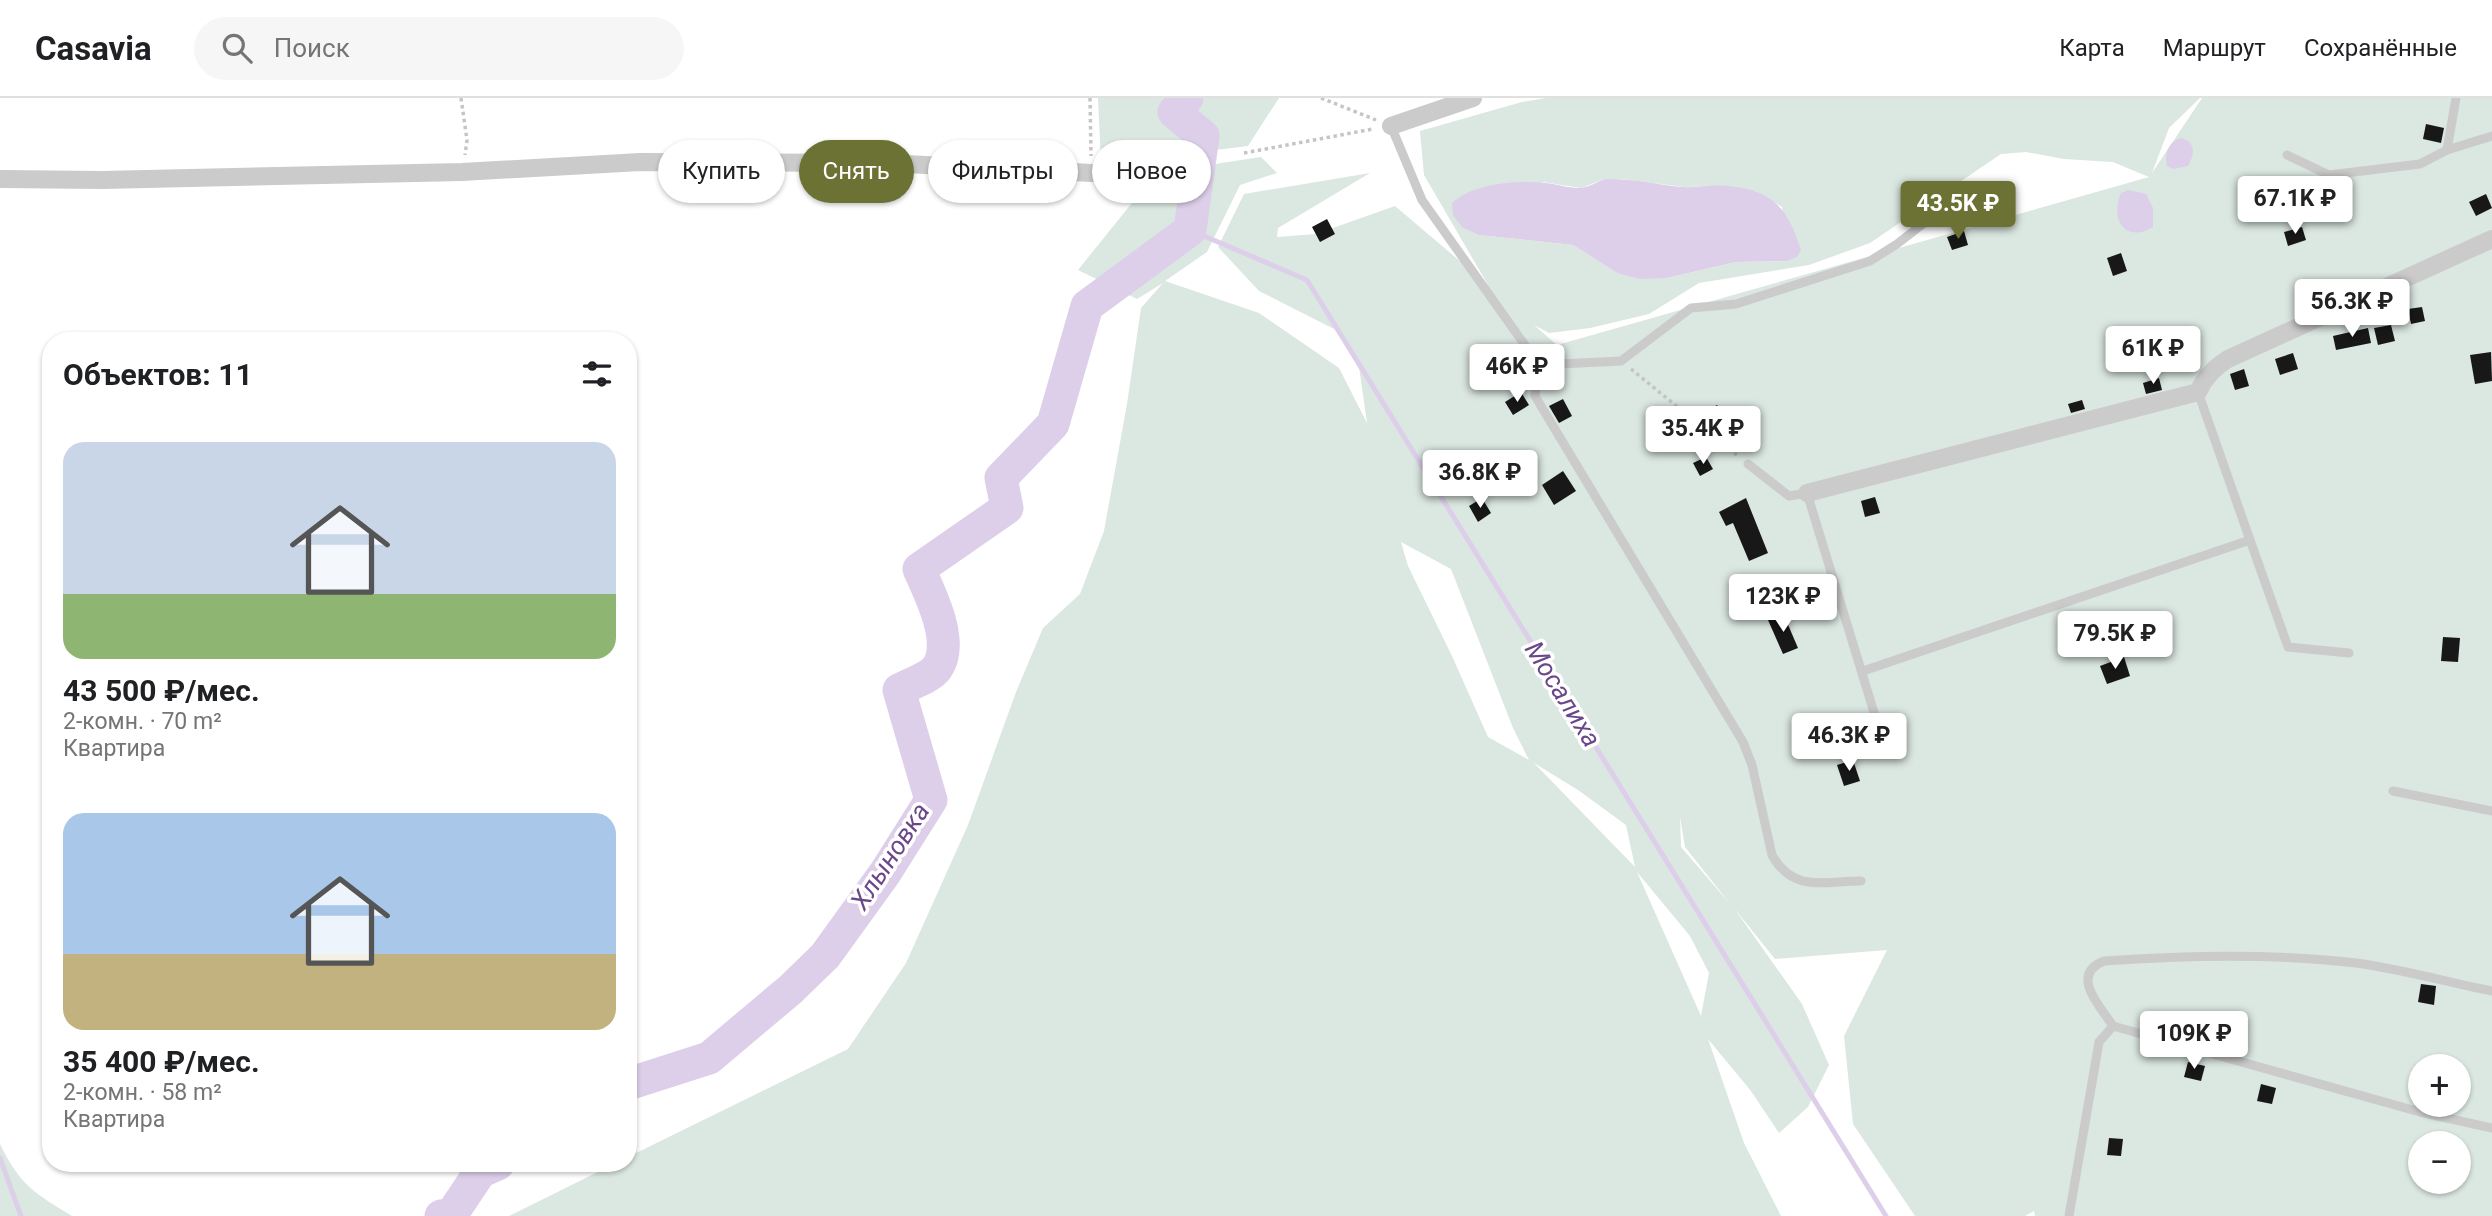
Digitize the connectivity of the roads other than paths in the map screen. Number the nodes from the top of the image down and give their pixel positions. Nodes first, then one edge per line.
1 (1473, 98) edge
2 (2456, 98) edge
3 (1391, 126) joint
4 (2492, 136) edge
5 (2447, 150) junction
6 (2287, 155) dead end
7 (1092, 173) road end
8 (0, 179) edge
9 (1996, 200) dead end
10 (2492, 239) edge
11 (1539, 365) junction
12 (2198, 392) junction
13 (1748, 464) road end
14 (1807, 493) junction
15 (2250, 540) junction
16 (2350, 653) dead end
17 (1863, 671) junction
18 (1884, 742) dead end
19 (2393, 791) dead end
20 (2492, 811) edge
21 (1861, 881) dead end
22 (2492, 991) edge
23 (2113, 1026) junction
24 (2492, 1128) edge
25 (2069, 1216) edge

1 - 3 street
2 - 5 lane
3 - 11 lane
4 - 5 lane
5 - 6 lane
7 - 8 street
9 - 11 lane
10 - 12 street
11 - 21 lane
12 - 14 street
12 - 15 lane
13 - 14 lane
14 - 17 lane
15 - 16 lane
15 - 17 lane
17 - 18 lane
19 - 20 lane
22 - 23 lane
23 - 24 lane
23 - 25 lane

